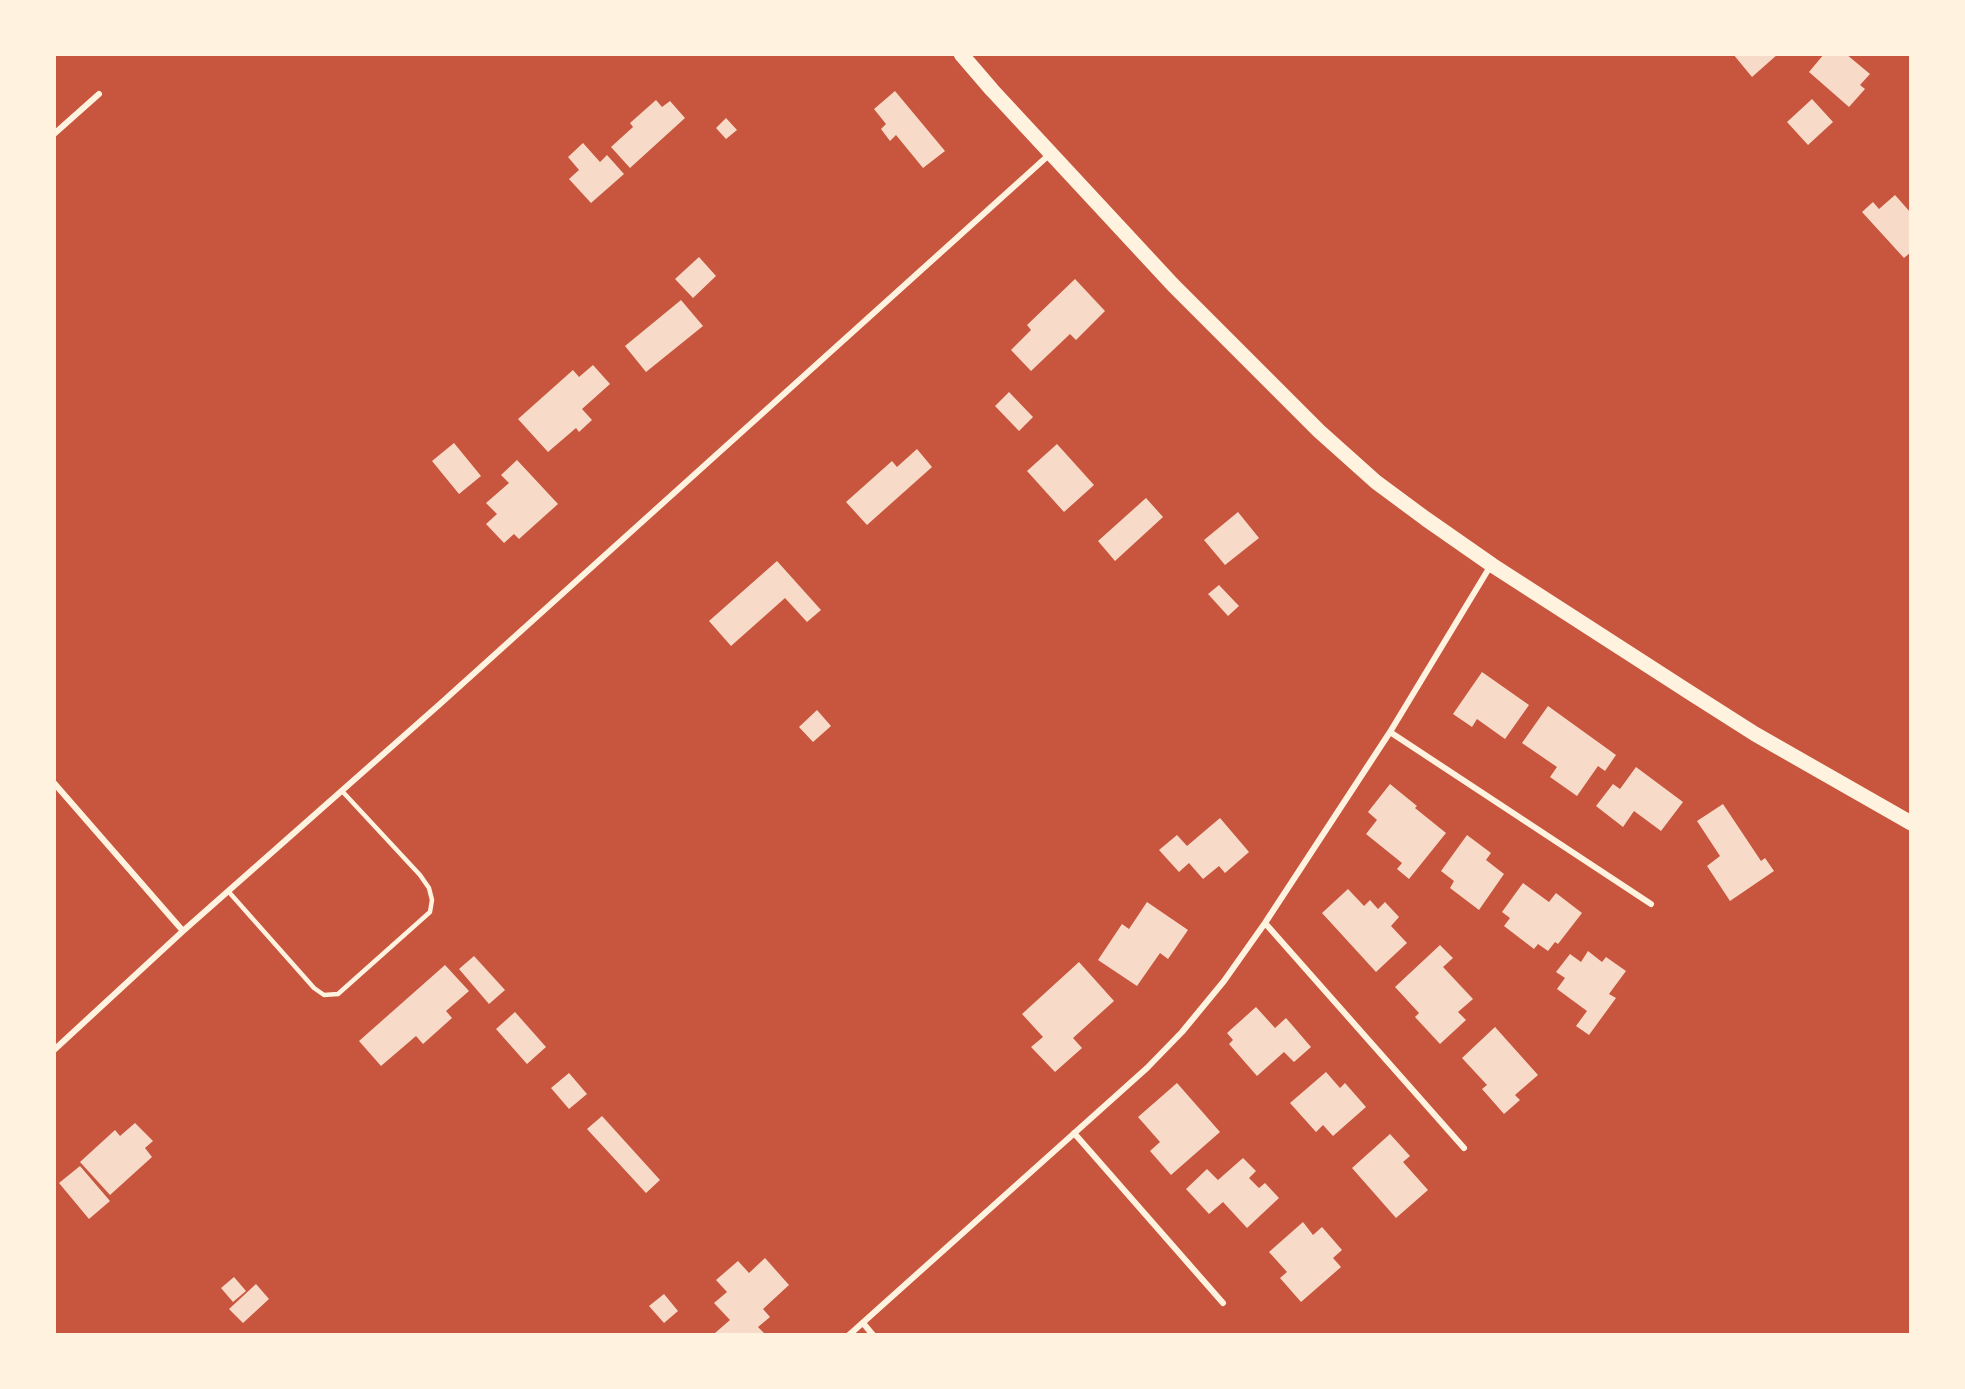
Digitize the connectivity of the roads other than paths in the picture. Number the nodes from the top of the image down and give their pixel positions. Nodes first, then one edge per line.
1 (961, 54) edge
2 (99, 94) dead end
3 (54, 134) edge
4 (1050, 154) junction
5 (1492, 565) junction
6 (1390, 732) junction
7 (54, 783) edge
8 (342, 791) junction
9 (1911, 823) edge
10 (228, 891) junction
11 (1651, 904) dead end
12 (1265, 923) junction
13 (183, 931) junction
14 (54, 1050) edge
15 (1074, 1133) junction
16 (1464, 1148) dead end
17 (1224, 1303) dead end
18 (863, 1323) junction
19 (849, 1335) edge
20 (873, 1335) edge

1 - 4 main road
2 - 3 street
4 - 5 main road
4 - 8 street
5 - 6 street
5 - 9 main road
6 - 11 street
6 - 12 street
7 - 13 street
8 - 10 street
8 - 10 lane
10 - 13 street
12 - 15 street
12 - 16 street
13 - 14 street
15 - 17 street
15 - 18 street
18 - 19 street
18 - 20 street

